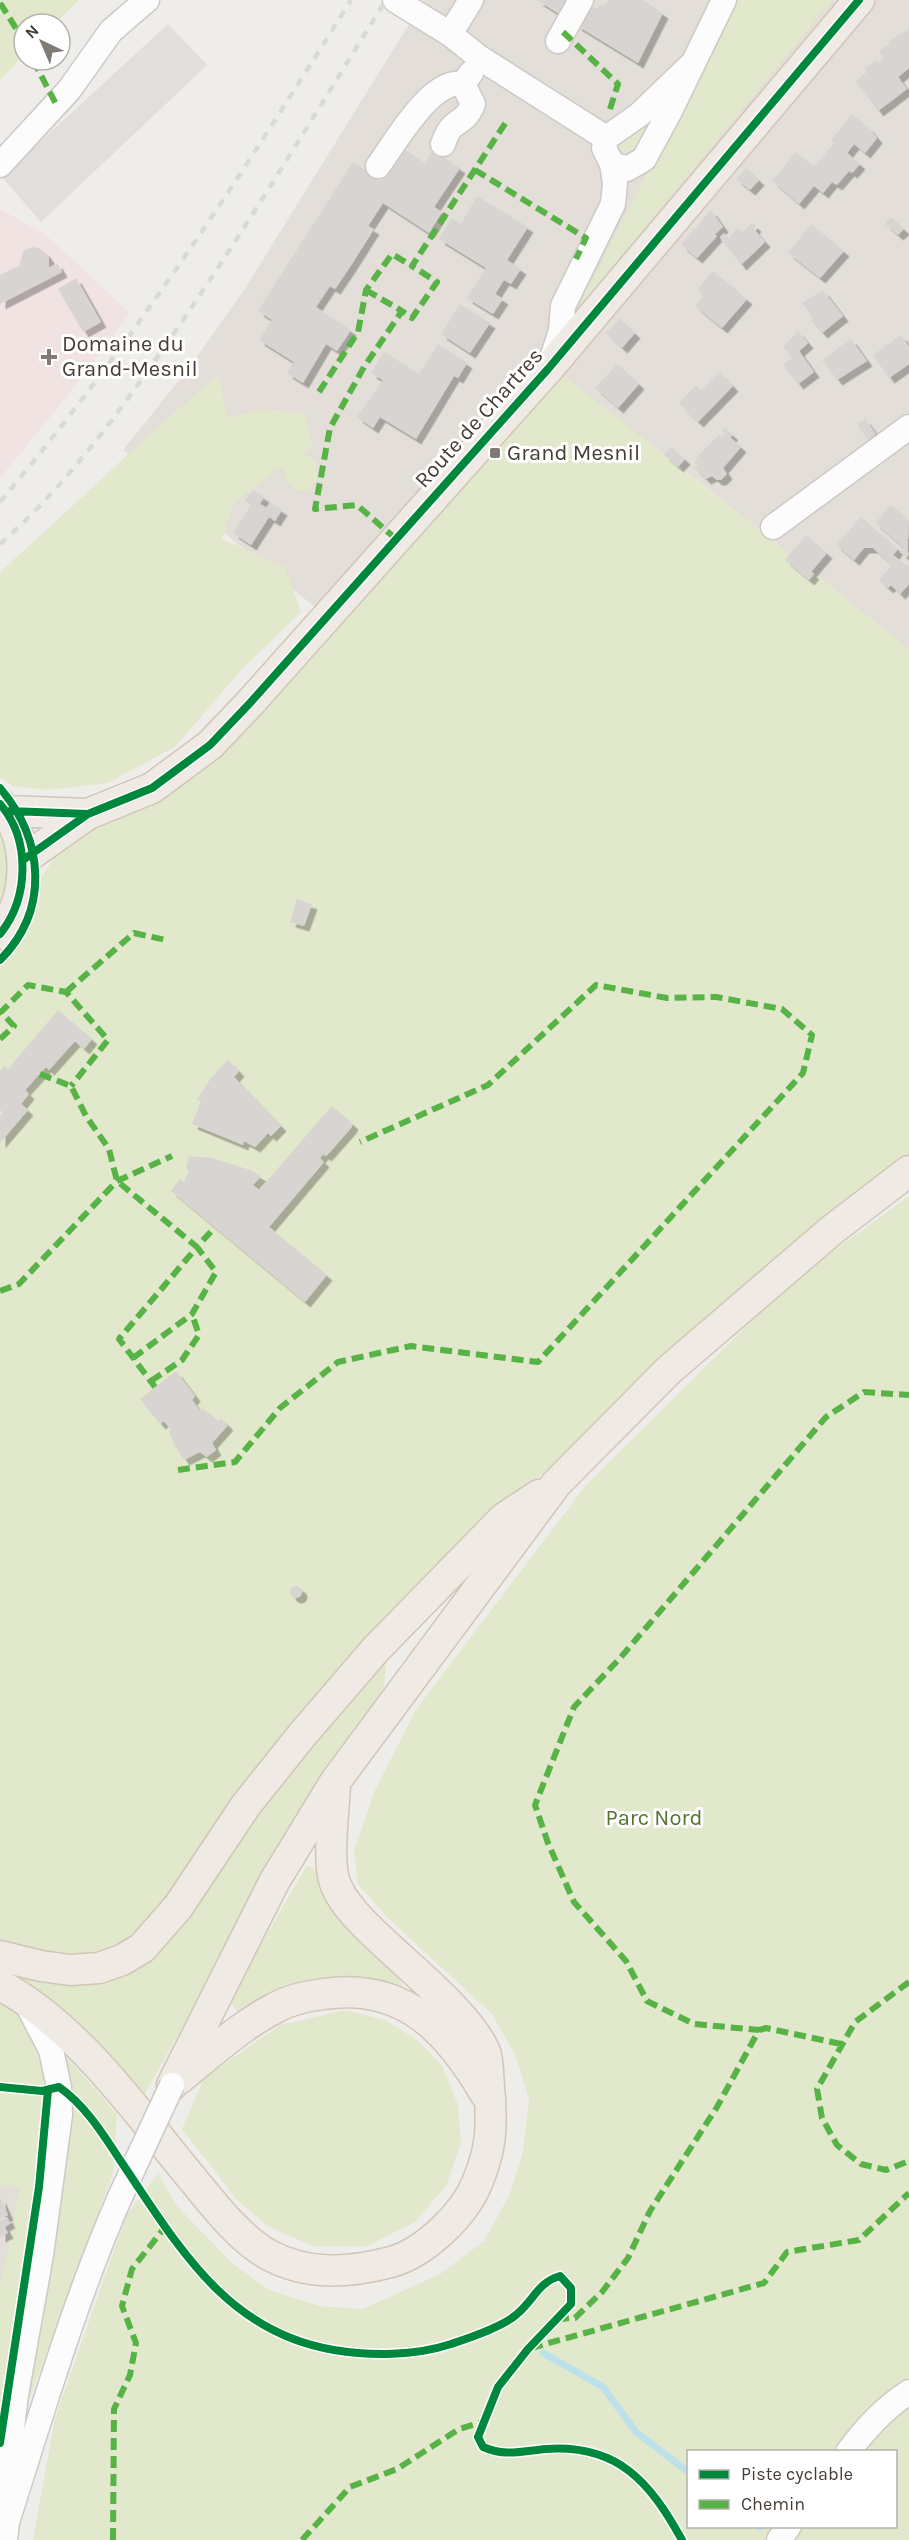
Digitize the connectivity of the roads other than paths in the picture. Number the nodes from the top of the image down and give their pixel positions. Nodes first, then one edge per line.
1 (147, 0) edge
2 (395, 0) edge
3 (471, 0) edge
4 (580, 0) edge
5 (724, 0) edge
6 (859, 0) edge
7 (450, 34) junction
8 (558, 41) dead end
9 (480, 58) junction
10 (691, 64) junction
11 (464, 84) junction
12 (606, 138) junction
13 (443, 144) dead end
14 (612, 164) junction
15 (0, 165) edge
16 (378, 166) dead end
17 (548, 369) junction
18 (909, 427) edge
19 (773, 527) dead end
20 (3, 807) edge
21 (88, 814) junction
22 (23, 860) junction
23 (0, 934) edge
24 (909, 1171) edge
25 (556, 1484) junction
26 (335, 1782) junction
27 (0, 1956) edge
28 (12, 1991) edge
29 (172, 2085) junction
30 (490, 2101) junction
31 (909, 2392) edge
32 (849, 2450) edge
33 (6, 2531) edge

1 - 15 street
2 - 7 street
3 - 7 street
4 - 8 street
5 - 10 street
6 - 17 main road, Route de Chartres
7 - 9 street
9 - 11 street
9 - 12 street
10 - 12 street
10 - 14 street
11 - 13 street
11 - 16 street
12 - 14 street
14 - 17 street
17 - 21 main road, Route de Chartres
18 - 19 street
20 - 21 main road, Route de Chartres
20 - 22 main road
21 - 22 main road, Route de Chartres
22 - 23 main road
24 - 25 main road
25 - 26 main road
25 - 27 main road
26 - 29 main road
26 - 30 main road
28 - 30 main road
28 - 33 street
29 - 30 main road
29 - 33 street, bridge
31 - 32 street

